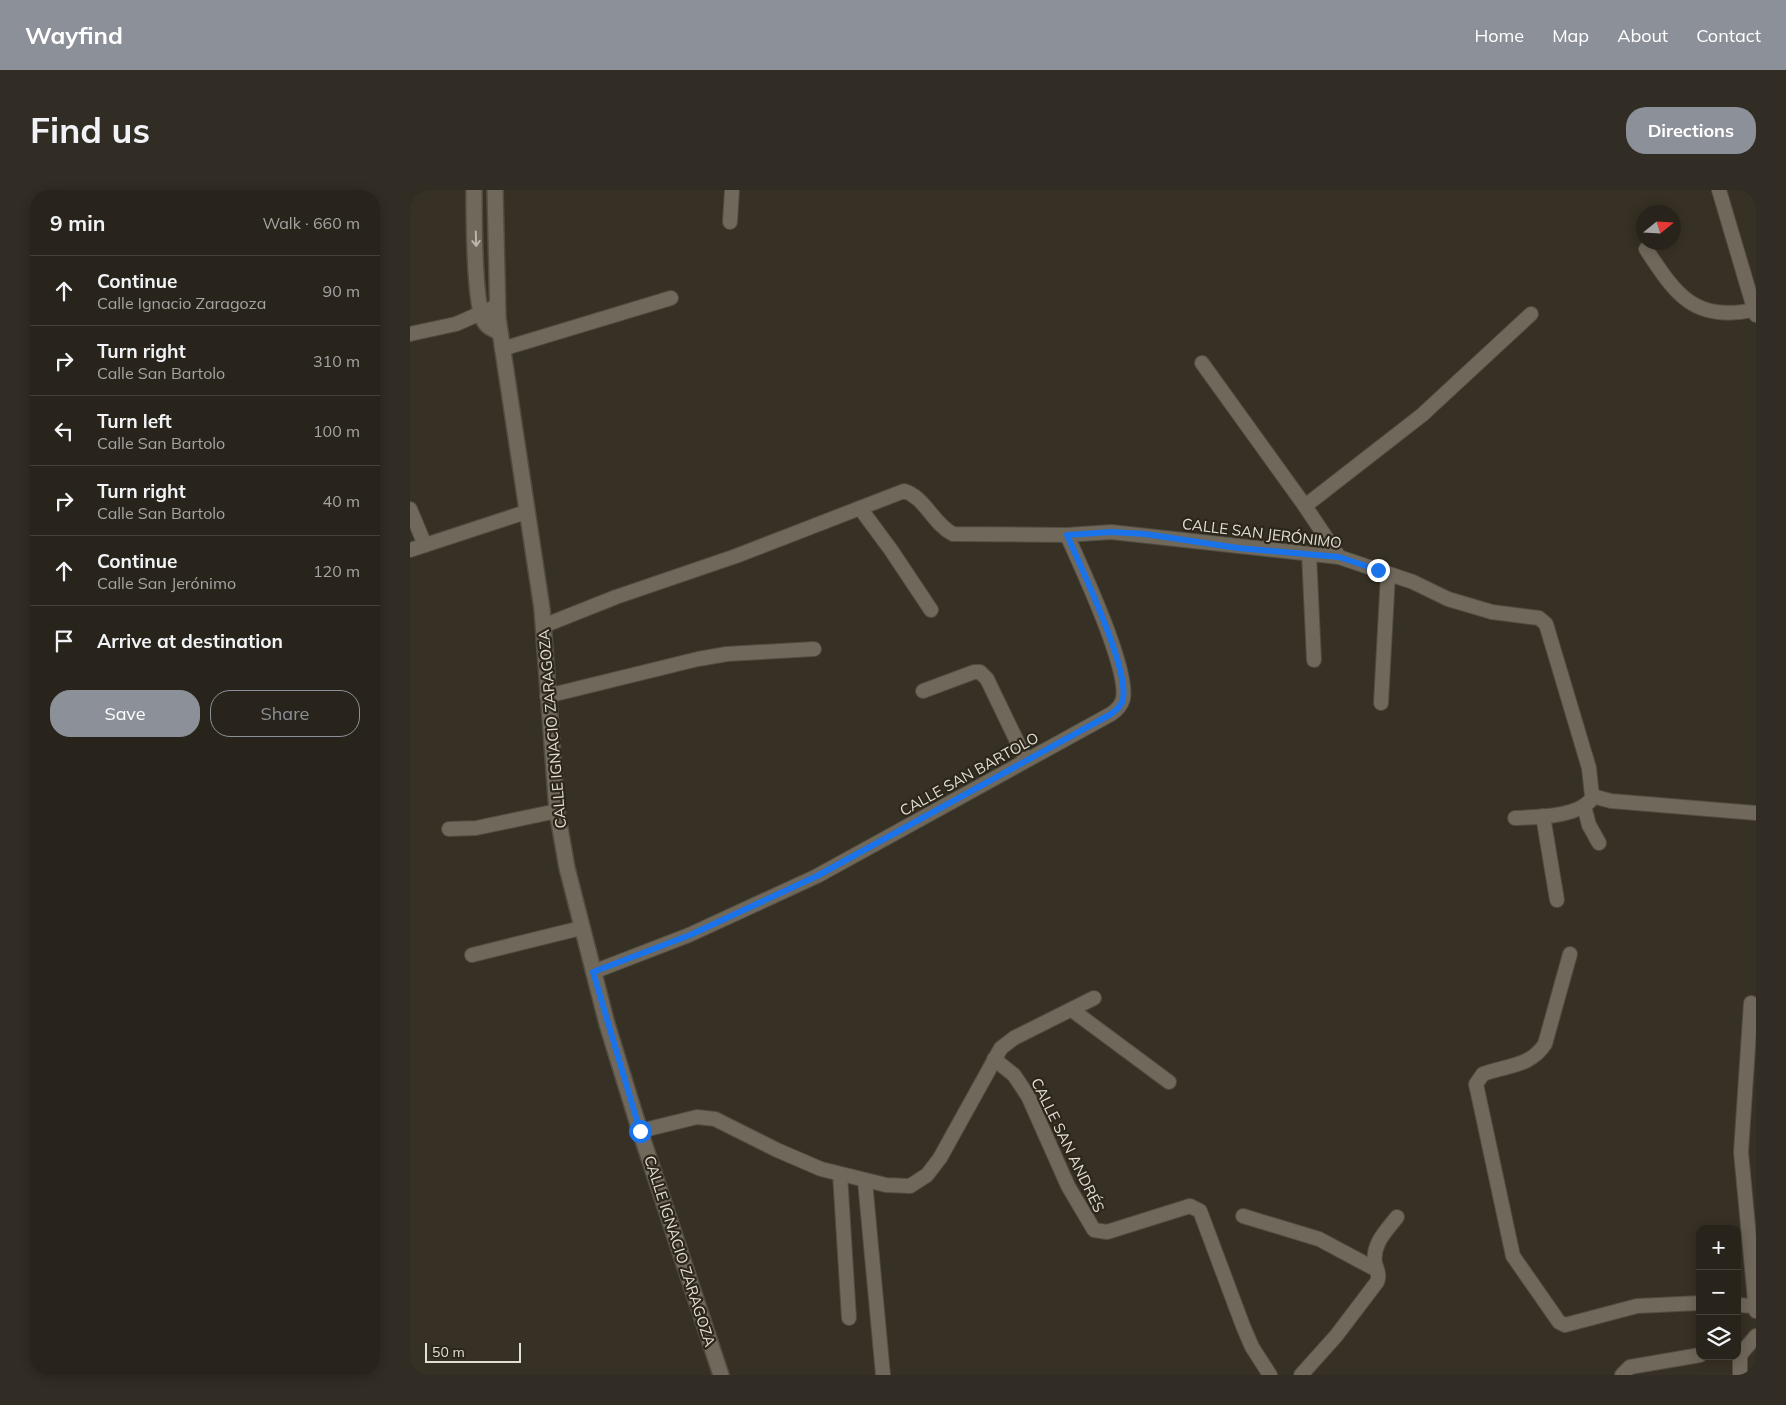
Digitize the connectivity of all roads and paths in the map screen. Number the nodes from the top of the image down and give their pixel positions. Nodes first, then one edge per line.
1 (474, 190) edge
2 (495, 190) edge
3 (732, 190) edge
4 (1719, 190) edge
5 (730, 222) dead end
6 (1647, 250) edge
7 (671, 298) dead end
8 (497, 306) junction
9 (1755, 312) edge
10 (1531, 314) dead end
11 (475, 317) junction
12 (499, 332) junction
13 (410, 334) edge
14 (502, 349) junction
15 (1202, 363) dead end
16 (1305, 506) junction
17 (860, 508) junction
18 (410, 509) edge
19 (526, 512) junction
20 (1067, 535) junction
21 (424, 545) junction
22 (410, 550) edge
23 (1309, 554) junction
24 (1339, 557) junction
25 (1388, 574) junction
26 (931, 610) dead end
27 (543, 626) junction
28 (814, 648) dead end
29 (1314, 660) dead end
30 (924, 691) dead end
31 (547, 696) junction
32 (1381, 703) dead end
33 (1026, 760) junction
34 (1588, 801) junction
35 (557, 811) junction
36 (1756, 813) edge
37 (1543, 816) junction
38 (1515, 818) dead end
39 (449, 828) dead end
40 (1599, 843) dead end
41 (1557, 900) dead end
42 (581, 928) junction
43 (1570, 954) dead end
44 (472, 955) dead end
45 (593, 972) junction
46 (1094, 998) dead end
47 (1751, 1004) dead end
48 (1072, 1010) junction
49 (1756, 1056) edge
50 (994, 1058) junction
51 (1169, 1082) dead end
52 (1745, 1084) junction
53 (640, 1131) junction
54 (840, 1174) junction
55 (865, 1181) junction
56 (1244, 1216) dead end
57 (1396, 1218) dead end
58 (1377, 1270) junction
59 (1696, 1303) edge
60 (1741, 1306) edge
61 (1755, 1309) edge
62 (849, 1318) dead end
63 (1756, 1336) edge
64 (1741, 1352) edge
65 (1696, 1356) edge
66 (1738, 1360) edge
67 (721, 1375) edge
68 (883, 1375) edge
69 (1270, 1375) edge
70 (1301, 1375) edge
71 (1622, 1375) edge
72 (1740, 1375) edge

1 -> 11 street
2 - 8 street, CALLE IGNACIO ZARAGOZA
3 - 5 street
4 - 9 street
6 - 9 street
7 - 14 street
8 - 11 street
8 - 12 street, CALLE IGNACIO ZARAGOZA
10 - 16 street
11 - 12 street
11 - 13 street
12 - 14 street, CALLE IGNACIO ZARAGOZA
14 - 19 street, CALLE IGNACIO ZARAGOZA
15 - 16 street
16 - 24 street
17 - 20 street
17 - 26 street
17 - 27 street
18 - 21 street
19 - 21 street
19 - 27 street, CALLE IGNACIO ZARAGOZA
20 - 23 street, CALLE SAN JERÓNIMO
20 - 33 street, CALLE SAN BARTOLO
21 - 22 street
23 - 24 street, CALLE SAN JERÓNIMO
23 - 29 street
24 - 25 street, CALLE SAN JERÓNIMO
25 - 32 street
25 - 34 street, CALLE SAN JERÓNIMO
27 - 31 street, CALLE IGNACIO ZARAGOZA
28 - 31 street
30 - 33 street
31 - 35 street, CALLE IGNACIO ZARAGOZA
33 - 45 street, CALLE SAN BARTOLO
34 - 36 street
34 - 37 street
34 - 40 street, CALLE SAN JERÓNIMO
35 - 39 street
35 - 42 street, CALLE IGNACIO ZARAGOZA
37 - 38 street
37 - 41 street
42 - 44 street
42 - 45 street, CALLE IGNACIO ZARAGOZA
43 - 59 street
45 - 53 street, CALLE IGNACIO ZARAGOZA
46 - 48 street
47 - 52 street
48 - 50 street
48 - 51 street
49 - 52 street
50 - 55 street
50 - 69 street, CALLE SAN ANDRÉS
52 - 61 street
53 - 54 street
53 - 67 street, CALLE IGNACIO ZARAGOZA
54 - 55 street
54 - 62 street
55 - 68 street
56 - 58 street
57 - 58 street
58 - 70 street
60 - 61 street
63 - 64 street
65 - 71 street
66 - 72 street

